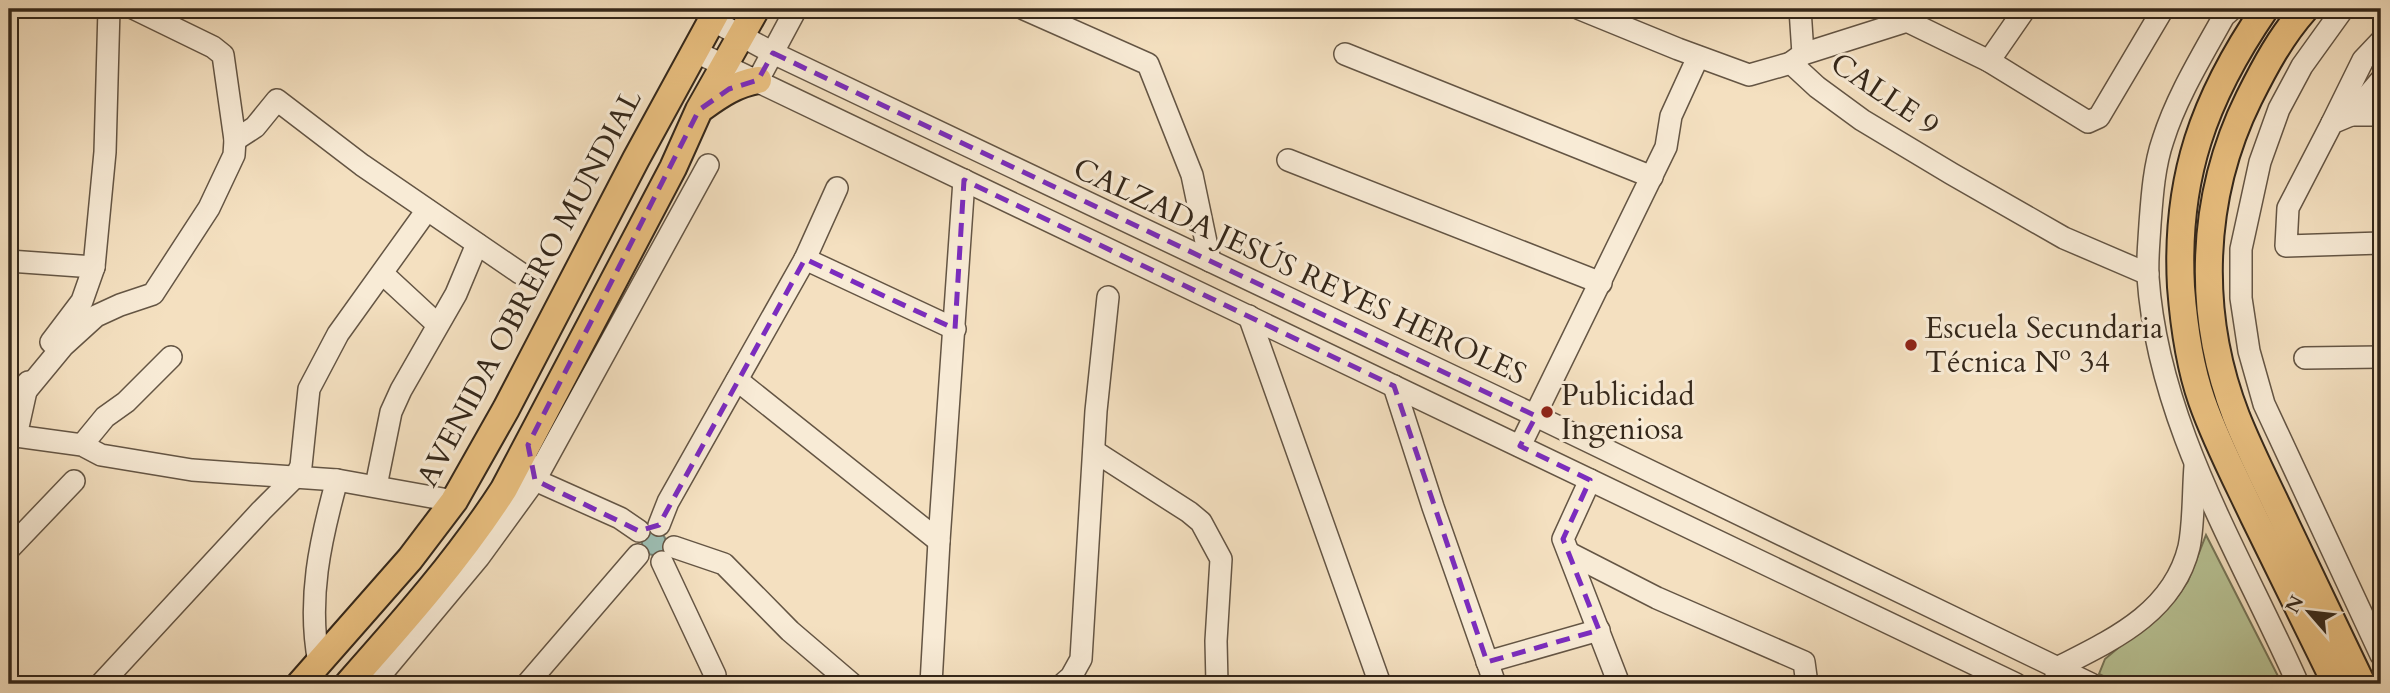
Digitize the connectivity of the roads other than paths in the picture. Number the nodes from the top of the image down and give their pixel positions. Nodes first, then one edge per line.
1 (109, 9) edge
2 (135, 9) edge
3 (756, 9) edge
4 (796, 9) edge
5 (1024, 9) edge
6 (1580, 9) edge
7 (1800, 9) edge
8 (2025, 9) edge
9 (2163, 9) edge
10 (2265, 9) edge
11 (2305, 9) edge
12 (2343, 9) edge
13 (2228, 11) edge
14 (712, 13) edge
15 (740, 37) junction
16 (2381, 41) edge
17 (695, 51) junction
18 (773, 53) junction
19 (1345, 54) dead end
20 (1698, 57) junction
21 (1797, 59) junction
22 (1989, 61) junction
23 (724, 64) junction
24 (758, 80) junction
25 (2381, 80) edge
26 (699, 110) junction
27 (2381, 116) edge
28 (2342, 119) junction
29 (235, 140) junction
30 (1288, 160) dead end
31 (708, 165) dead end
32 (1652, 177) junction
33 (964, 180) junction
34 (837, 188) dead end
35 (427, 210) junction
36 (2381, 243) edge
37 (477, 244) junction
38 (804, 259) junction
39 (9, 261) edge
40 (1210, 261) junction
41 (94, 267) junction
42 (520, 273) dead end
43 (383, 274) junction
44 (2148, 274) junction
45 (1601, 283) junction
46 (1108, 297) dead end
47 (1249, 316) junction
48 (437, 324) junction
49 (955, 329) junction
50 (171, 357) dead end
51 (2381, 357) edge
52 (2305, 358) dead end
53 (737, 380) junction
54 (1394, 386) junction
55 (25, 393) junction
56 (1536, 416) junction
57 (11, 437) edge
58 (82, 445) junction
59 (528, 445) junction
60 (1520, 446) junction
61 (1094, 451) junction
62 (2195, 464) junction
63 (296, 476) junction
64 (535, 480) junction
65 (1590, 480) junction
66 (74, 481) dead end
67 (337, 481) junction
68 (376, 486) junction
69 (454, 501) junction
70 (649, 528) junction
71 (939, 541) junction
72 (9, 550) edge
73 (668, 554) junction
74 (1571, 554) junction
75 (638, 555) junction
76 (1600, 630) junction
77 (2381, 655) edge
78 (1487, 662) junction
79 (319, 663) junction
80 (2056, 676) edge
81 (1807, 681) edge
82 (100, 684) edge
83 (300, 684) edge
84 (348, 684) edge
85 (373, 684) edge
86 (527, 684) edge
87 (713, 684) edge
88 (852, 684) edge
89 (931, 684) edge
90 (1063, 684) edge
91 (1217, 684) edge
92 (1380, 684) edge
93 (1496, 684) edge
94 (1619, 684) edge
95 (2016, 684) edge
96 (2091, 684) edge
97 (2298, 684) edge
98 (2336, 684) edge
99 (2362, 684) edge

1 - 41 street
2 - 29 street
3 - 15 main road
4 - 18 street
5 - 40 street
6 - 20 street, CALLE 9
7 - 21 street
8 - 22 street
9 - 22 street
10 - 98 main road
11 - 99 main road
12 - 77 street
13 - 44 street
14 - 15 street, CALZADA JESÚS REYES HEROLES
14 - 17 main road, AVENIDA OBRERO MUNDIAL
15 - 18 street, CALZADA JESÚS REYES HEROLES
15 - 23 main road
16 - 28 street
17 - 23 street, CALZADA JESÚS REYES HEROLES
17 - 69 main road, AVENIDA OBRERO MUNDIAL
18 - 24 street
18 - 40 street, CALZADA JESÚS REYES HEROLES
19 - 32 street
20 - 21 street, CALLE 9
20 - 32 street
21 - 22 street
21 - 44 street, CALLE 9
23 - 24 street, CALZADA JESÚS REYES HEROLES
23 - 26 main road
24 - 26 main road
24 - 33 street, CALZADA JESÚS REYES HEROLES
25 - 28 street
26 - 59 main road
27 - 28 street
28 - 36 street
29 - 35 street
29 - 55 street
30 - 45 street
31 - 64 street
32 - 45 street
33 - 47 street, CALZADA JESÚS REYES HEROLES
33 - 49 street
34 - 38 street
35 - 37 street
35 - 43 street
37 - 42 street
37 - 48 street
38 - 49 street
38 - 53 street
39 - 41 street
40 - 56 street, CALZADA JESÚS REYES HEROLES
41 - 55 street
43 - 48 street
43 - 63 street
44 - 62 street
45 - 56 street
46 - 61 street
47 - 54 street, CALZADA JESÚS REYES HEROLES
47 - 92 street
48 - 68 street
49 - 71 street
50 - 58 street
51 - 52 street
53 - 70 street
53 - 71 street
54 - 60 street, CALZADA JESÚS REYES HEROLES
54 - 78 street
55 - 57 street
56 - 60 street
56 - 80 street, CALZADA JESÚS REYES HEROLES
57 - 58 street
58 - 63 street
59 - 64 street
59 - 84 main road
60 - 65 street, CALZADA JESÚS REYES HEROLES
61 - 90 street
61 - 91 street
62 - 80 street
62 - 97 street
63 - 67 street
63 - 82 street
64 - 70 street
64 - 85 street
65 - 74 street
65 - 95 street, CALZADA JESÚS REYES HEROLES
66 - 72 street
67 - 68 street
67 - 79 street
68 - 69 street
69 - 79 main road, AVENIDA OBRERO MUNDIAL
70 - 73 street
70 - 75 street
71 - 89 street
73 - 75 street
73 - 87 street
73 - 88 street
74 - 76 street
74 - 81 street
75 - 86 street
76 - 78 street
76 - 94 street
78 - 93 street
79 - 83 main road, AVENIDA OBRERO MUNDIAL
80 - 96 street, CALZADA JESÚS REYES HEROLES

